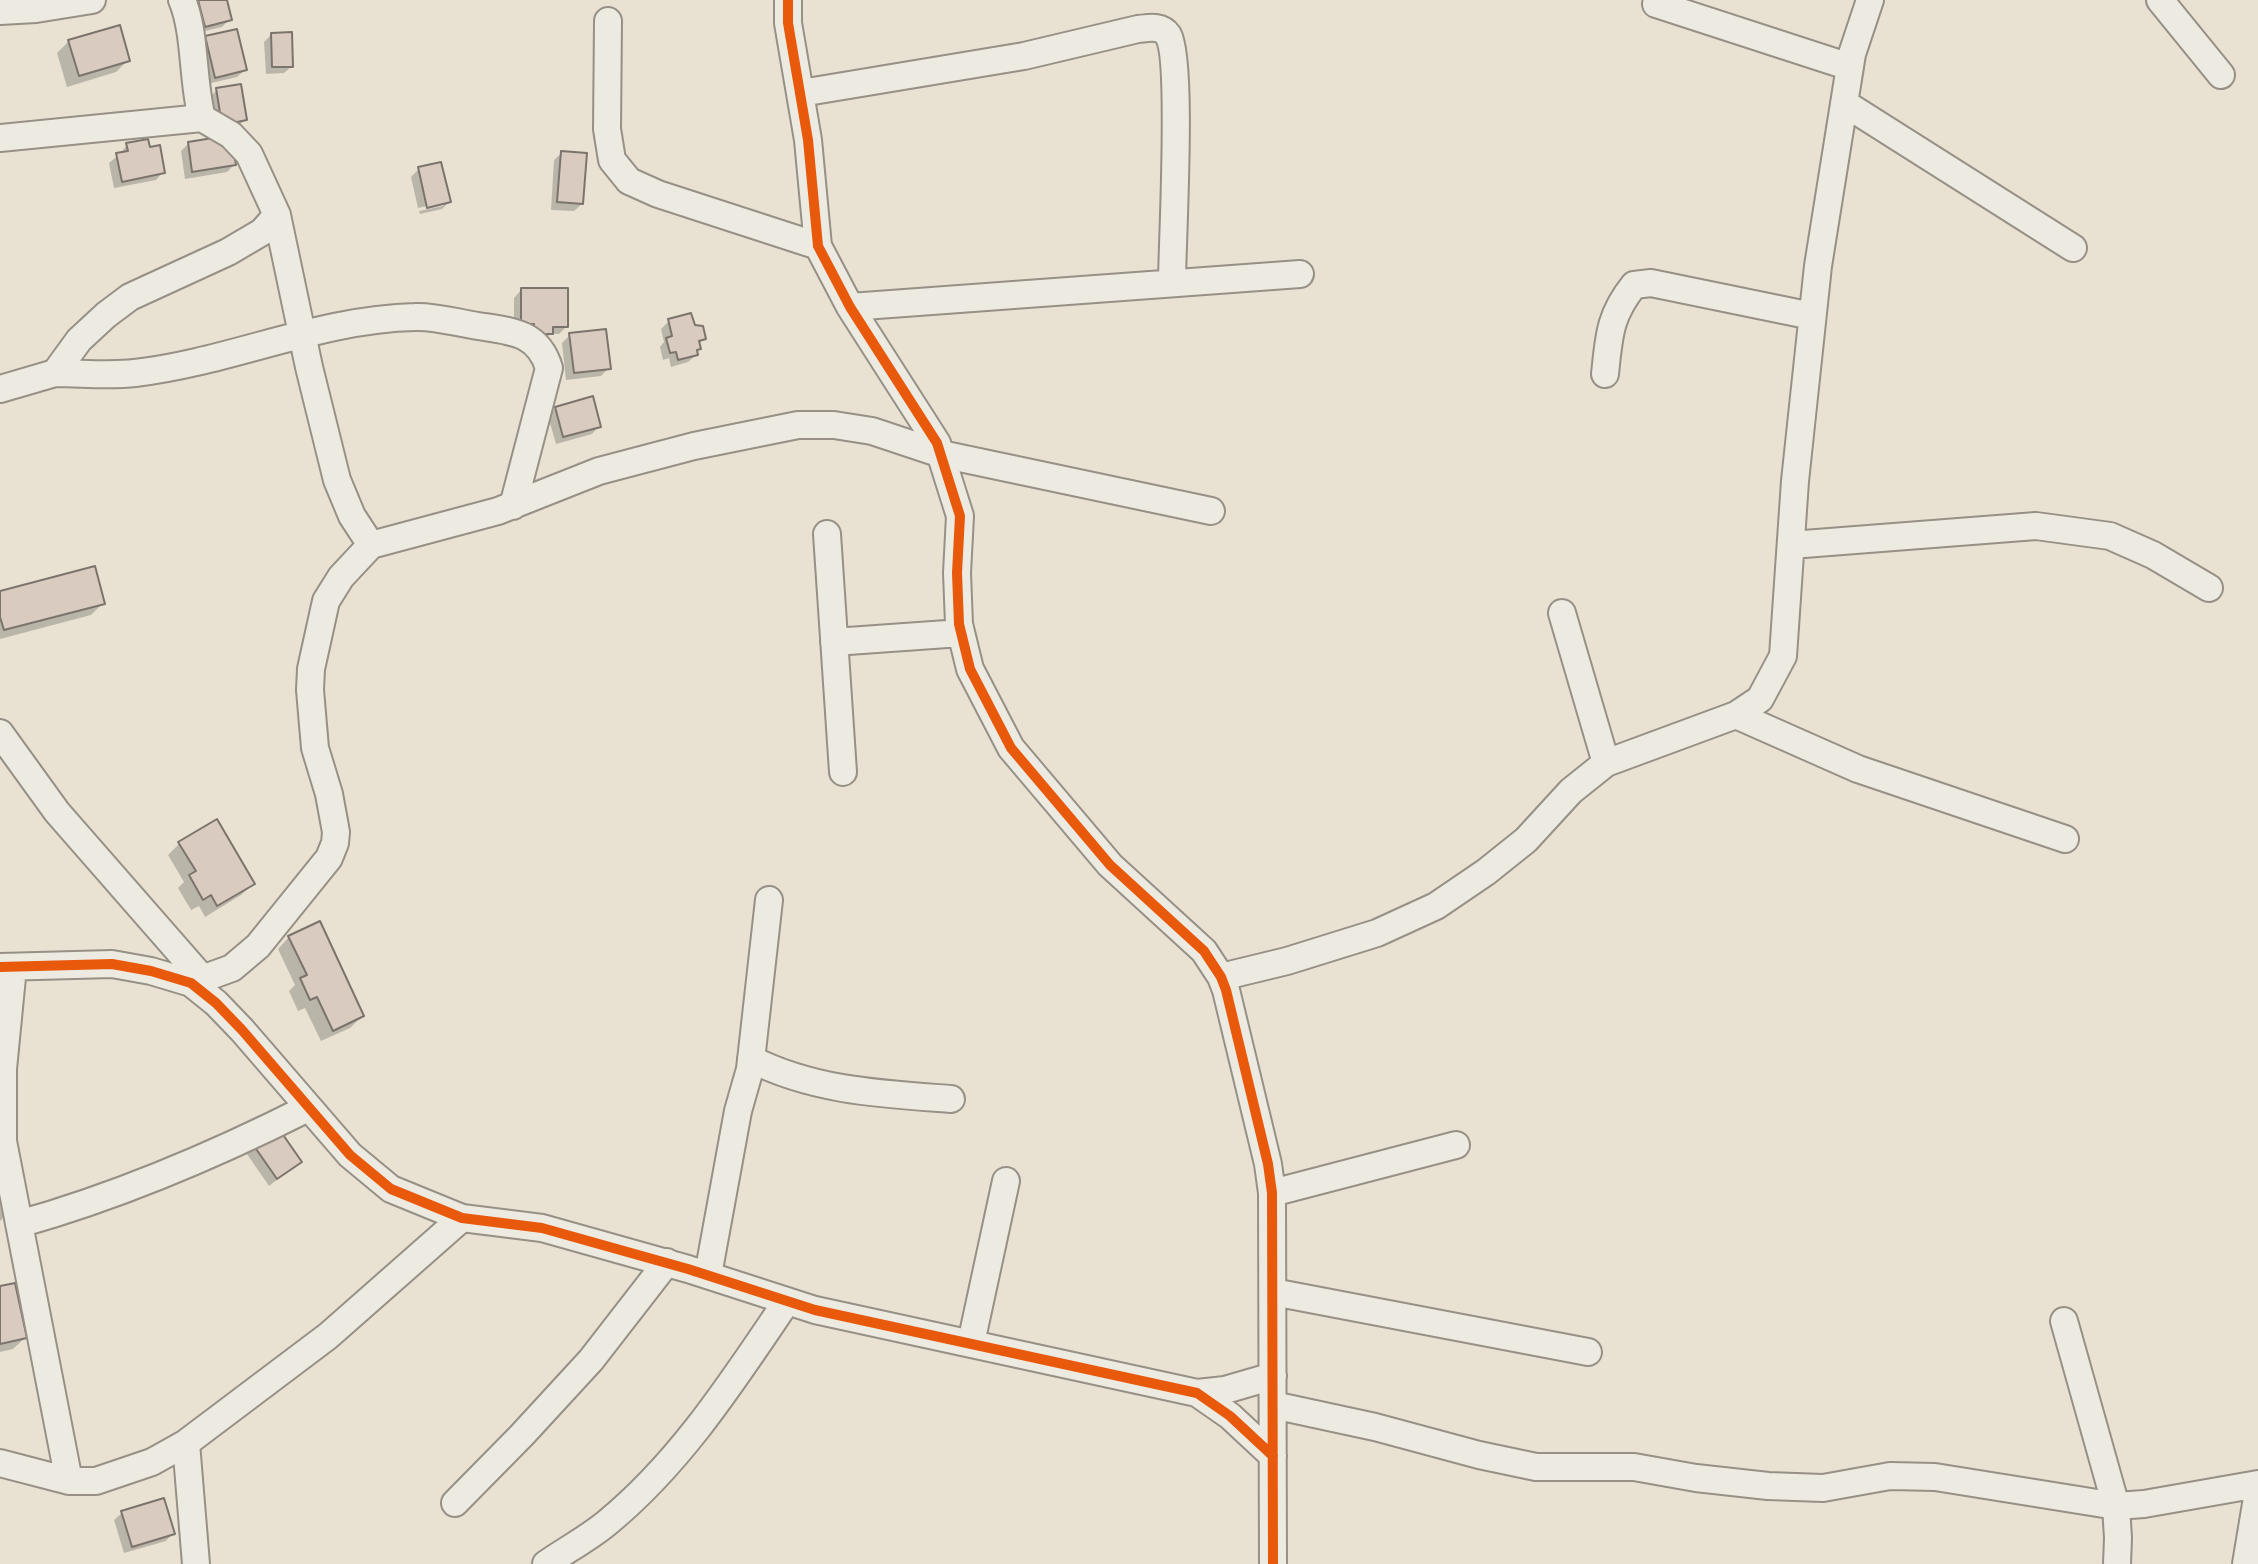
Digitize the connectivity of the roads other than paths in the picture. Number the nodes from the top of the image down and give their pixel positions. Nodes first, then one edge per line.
1 (92, 0) edge
2 (182, 0) edge
3 (788, 0) edge
4 (1870, 0) edge
5 (2160, 0) edge
6 (1656, 4) dead end
7 (0, 11) edge
8 (608, 20) dead end
9 (1850, 67) junction
10 (2221, 75) dead end
11 (802, 93) junction
12 (1844, 103) junction
13 (202, 118) junction
14 (0, 138) edge
15 (277, 215) junction
16 (818, 246) junction
17 (2073, 248) dead end
18 (1300, 274) dead end
19 (1172, 283) junction
20 (850, 307) junction
21 (1812, 316) junction
22 (302, 335) junction
23 (55, 373) junction
24 (1605, 374) dead end
25 (0, 388) edge
26 (940, 454) junction
27 (513, 506) junction
28 (1211, 510) dead end
29 (827, 534) dead end
30 (371, 545) junction
31 (1791, 545) junction
32 (2209, 588) dead end
33 (1562, 613) dead end
34 (961, 633) junction
35 (834, 642) junction
36 (1736, 715) junction
37 (0, 733) edge
38 (1606, 763) junction
39 (843, 772) dead end
40 (2065, 839) dead end
41 (769, 900) dead end
42 (6, 967) edge
43 (1221, 977) junction
44 (197, 981) junction
45 (751, 1059) junction
46 (951, 1099) dead end
47 (308, 1108) junction
48 (1456, 1145) dead end
49 (1006, 1181) dead end
50 (1272, 1193) junction
51 (462, 1218) junction
52 (19, 1224) junction
53 (667, 1262) junction
54 (708, 1275) junction
55 (1273, 1292) junction
56 (787, 1301) junction
57 (2064, 1321) dead end
58 (971, 1343) junction
59 (1588, 1352) dead end
60 (1273, 1376) junction
61 (1197, 1393) junction
62 (1273, 1405) junction
63 (186, 1443) junction
64 (1273, 1456) junction
65 (0, 1463) edge
66 (69, 1481) junction
67 (2258, 1484) edge
68 (2258, 1492) edge
69 (454, 1503) dead end
70 (2116, 1506) junction
71 (196, 1564) edge
72 (546, 1564) edge
73 (1273, 1564) edge
74 (2117, 1564) edge
75 (2246, 1564) edge

1 - 7 street
2 - 13 street
3 - 11 street
4 - 9 street
5 - 10 street
6 - 9 street
8 - 16 street
9 - 12 street
11 - 16 street
11 - 19 street
12 - 17 street
12 - 21 street
13 - 14 street
13 - 15 street
15 - 22 street
15 - 23 street
16 - 20 street
18 - 19 street
19 - 20 street
20 - 26 street
21 - 24 street
21 - 31 street
22 - 23 street
22 - 27 street
22 - 30 street
23 - 25 street
26 - 27 street
26 - 28 street
26 - 34 street
27 - 30 street
29 - 35 street
30 - 44 street
31 - 32 street
31 - 36 street
33 - 38 street
34 - 35 street
34 - 43 street
35 - 39 street
36 - 38 street
36 - 40 street
37 - 44 street
38 - 43 street
41 - 45 street
42 - 44 street
42 - 52 street
43 - 50 street
44 - 47 street
45 - 46 street
45 - 54 street
47 - 51 street
47 - 52 street
48 - 50 street
49 - 58 street
50 - 55 street
51 - 53 street
51 - 63 street
52 - 66 street
53 - 54 street
53 - 69 street
54 - 56 street
55 - 59 street
55 - 60 street
56 - 58 street
56 - 72 street
57 - 70 street
58 - 61 street
60 - 61 street
60 - 62 street
61 - 64 street
62 - 64 street
62 - 70 street
63 - 66 street
63 - 71 street
64 - 73 street
65 - 66 street
67 - 70 street
68 - 75 street
70 - 74 street

